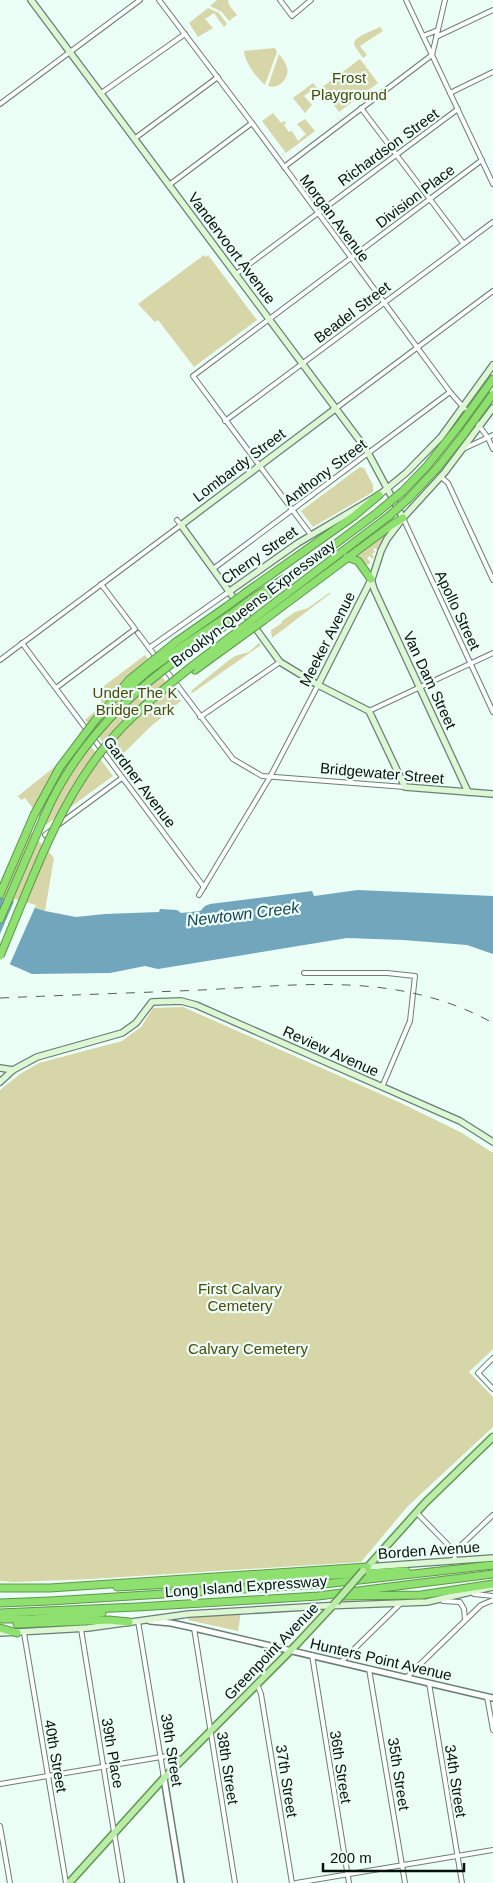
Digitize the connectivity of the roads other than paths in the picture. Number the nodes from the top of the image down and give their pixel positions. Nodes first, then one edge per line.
1 (30, 0) edge
2 (140, 0) edge
3 (159, 0) edge
4 (280, 0) edge
5 (312, 0) edge
6 (406, 0) edge
7 (445, 0) edge
8 (493, 10) edge
9 (438, 30) junction
10 (185, 34) junction
11 (423, 36) junction
12 (436, 37) junction
13 (70, 52) junction
14 (432, 55) junction
15 (493, 72) edge
16 (218, 77) junction
17 (450, 92) junction
18 (100, 94) junction
19 (0, 104) edge
20 (361, 108) junction
21 (458, 109) junction
22 (252, 123) junction
23 (134, 139) junction
24 (396, 154) junction
25 (482, 160) junction
26 (284, 167) junction
27 (493, 182) edge
28 (168, 185) junction
29 (429, 199) junction
30 (317, 213) junction
31 (493, 222) edge
32 (463, 243) junction
33 (351, 258) junction
34 (236, 274) junction
35 (493, 291) edge
36 (384, 303) junction
37 (269, 319) junction
38 (417, 347) junction
39 (302, 364) junction
40 (493, 365) edge
41 (493, 379) edge
42 (450, 392) junction
43 (493, 394) edge
44 (462, 407) junction
45 (493, 408) edge
46 (335, 409) junction
47 (225, 421) junction
48 (480, 426) junction
49 (493, 435) edge
50 (488, 438) junction
51 (463, 449) junction
52 (493, 449) edge
53 (368, 454) junction
54 (259, 466) junction
55 (441, 477) junction
56 (387, 488) junction
57 (379, 494) junction
58 (292, 510) junction
59 (403, 518) junction
60 (179, 523) junction
61 (311, 535) junction
62 (347, 558) junction
63 (213, 569) junction
64 (371, 579) junction
65 (493, 580) edge
66 (101, 584) junction
67 (230, 591) junction
68 (262, 617) junction
69 (138, 633) dead end
70 (22, 643) junction
71 (150, 648) junction
72 (180, 648) junction
73 (493, 653) edge
74 (0, 660) edge
75 (280, 662) junction
76 (470, 663) junction
77 (318, 685) junction
78 (420, 687) junction
79 (56, 688) junction
80 (369, 711) junction
81 (493, 712) edge
82 (200, 717) junction
83 (89, 733) junction
84 (72, 746) dead end
85 (270, 777) junction
86 (122, 778) junction
87 (405, 788) junction
88 (468, 792) junction
89 (493, 794) edge
90 (45, 835) dead end
91 (204, 887) junction
92 (0, 894) edge
93 (199, 895) dead end
94 (0, 919) edge
95 (0, 956) edge
96 (304, 973) dead end
97 (0, 1068) edge
98 (13, 1070) junction
99 (0, 1082) edge
100 (382, 1087) junction
101 (493, 1142) edge
102 (493, 1358) edge
103 (493, 1388) edge
104 (493, 1437) edge
105 (416, 1512) junction
106 (493, 1515) edge
107 (454, 1552) junction
108 (493, 1558) edge
109 (455, 1562) junction
110 (493, 1565) edge
111 (365, 1569) junction
112 (434, 1572) junction
113 (493, 1574) edge
114 (87, 1585) junction
115 (493, 1586) edge
116 (0, 1588) edge
117 (318, 1596) junction
118 (455, 1596) junction
119 (493, 1596) edge
120 (493, 1600) edge
121 (440, 1601) junction
122 (0, 1603) edge
123 (334, 1603) junction
124 (402, 1603) junction
125 (137, 1608) junction
126 (0, 1612) edge
127 (0, 1619) edge
128 (465, 1619) junction
129 (138, 1621) junction
130 (146, 1621) junction
131 (129, 1622) junction
132 (0, 1624) edge
133 (0, 1628) edge
134 (194, 1628) junction
135 (81, 1629) junction
136 (0, 1633) edge
137 (21, 1633) junction
138 (291, 1650) junction
139 (312, 1656) junction
140 (341, 1662) junction
141 (369, 1669) junction
142 (406, 1678) junction
143 (429, 1683) junction
144 (257, 1684) junction
145 (490, 1697) edge
146 (493, 1730) edge
147 (211, 1731) junction
148 (161, 1757) junction
149 (182, 1760) junction
150 (104, 1767) junction
151 (48, 1776) junction
152 (164, 1778) junction
153 (0, 1784) edge
154 (0, 1826) edge
155 (114, 1833) junction
156 (493, 1850) edge
157 (457, 1856) junction
158 (402, 1865) junction
159 (347, 1874) junction
160 (122, 1881) dead end
161 (10, 1883) edge
162 (68, 1883) edge
163 (181, 1883) edge
164 (236, 1883) edge
165 (292, 1883) edge
166 (296, 1883) edge
167 (349, 1883) edge
168 (405, 1883) edge
169 (462, 1883) edge

1 - 13 main road, Vandervoort Avenue
2 - 13 street
3 - 10 street, Morgan Avenue
4 - 5 street
6 - 11 street
7 - 9 street
8 - 12 street
9 - 11 street
9 - 12 street
10 - 16 street, Morgan Avenue
10 - 18 street
11 - 14 street
12 - 14 street
13 - 18 main road, Vandervoort Avenue
13 - 19 street
14 - 17 street
14 - 20 street
15 - 17 street, Richardson Street
16 - 22 street, Morgan Avenue
16 - 23 street
17 - 21 street
18 - 23 main road, Vandervoort Avenue
20 - 24 street
20 - 26 street
21 - 24 street, Richardson Street
21 - 25 street
22 - 26 street, Morgan Avenue
22 - 28 street
23 - 28 main road, Vandervoort Avenue
24 - 29 street
24 - 30 street, Richardson Street
25 - 27 street
25 - 29 street, Division Place
26 - 30 street, Morgan Avenue
28 - 34 main road, Vandervoort Avenue
29 - 32 street
29 - 33 street, Division Place
30 - 33 street, Morgan Avenue
30 - 34 street, Richardson Street
31 - 32 street, Beadel Street
32 - 36 street, Beadel Street
33 - 36 street, Morgan Avenue
33 - 37 street, Division Place
34 - 37 main road, Vandervoort Avenue
35 - 38 street, Lombardy Street
36 - 38 street, Morgan Avenue
36 - 39 street, Beadel Street
37 - 39 main road, Vandervoort Avenue
37 - 47 street, Division Place
38 - 42 street, Morgan Avenue
38 - 46 street, Lombardy Street
39 - 46 main road, Vandervoort Avenue
39 - 47 street, Beadel Street
40 - 44 main road
41 - 72 highway, Brooklyn-Queens Expressway, bridge
42 - 44 street, Morgan Avenue
42 - 53 street, Anthony Street
43 - 68 highway, Brooklyn-Queens Expressway, bridge
44 - 48 street, Morgan Avenue
44 - 56 main road
45 - 48 main road, Meeker Avenue
46 - 53 main road, Vandervoort Avenue
46 - 54 main road, Lombardy Street
47 - 54 street
48 - 50 street, Morgan Avenue
48 - 51 main road, Meeker Avenue
49 - 50 street
50 - 51 street
50 - 52 street, Morgan Avenue
51 - 55 main road, Meeker Avenue
53 - 56 main road, Vandervoort Avenue
53 - 58 street, Anthony Street
54 - 58 street
54 - 60 main road, Lombardy Street
55 - 59 main road, Meeker Avenue
55 - 65 street
56 - 57 main road, Cherry Street
56 - 59 main road, Vandervoort Avenue
57 - 61 main road, Cherry Street
57 - 72 highway, bridge
58 - 61 street
58 - 63 street, Anthony Street
59 - 62 highway
59 - 64 main road, Meeker Avenue
59 - 76 street, Apollo Street
60 - 63 main road
60 - 66 street, Lombardy Street
61 - 67 main road, Cherry Street
62 - 64 highway
62 - 68 highway
63 - 67 main road
64 - 77 main road, Meeker Avenue
64 - 78 main road, Van Dam Street
66 - 70 street, Lombardy Street
66 - 79 street
67 - 71 street, Cherry Street
67 - 75 main road
68 - 95 highway, Brooklyn-Queens Expressway, bridge
69 - 71 street, Bridgewater Street
70 - 74 street, Lombardy Street
70 - 79 street, Gardner Avenue
71 - 82 street, Bridgewater Street
72 - 92 highway, bridge
72 - 94 highway, Brooklyn-Queens Expressway, bridge
73 - 76 street
75 - 77 main road
75 - 82 street
76 - 78 street
76 - 81 street, Apollo Street
77 - 80 main road
77 - 85 street, Meeker Avenue
78 - 80 street
78 - 88 main road, Van Dam Street
79 - 83 street, Gardner Avenue
80 - 87 main road
82 - 85 street, Bridgewater Street
83 - 84 street
83 - 86 street, Gardner Avenue
85 - 87 street, Bridgewater Street
85 - 91 street, Meeker Avenue
86 - 90 street
86 - 91 street, Gardner Avenue
87 - 88 main road, Bridgewater Street
88 - 89 main road, Bridgewater Street
91 - 93 street, Meeker Avenue
96 - 100 street
97 - 98 main road
98 - 99 main road
98 - 100 main road, Review Avenue
100 - 101 main road, Review Avenue
102 - 103 street
104 - 105 main road, Greenpoint Avenue
105 - 107 street
105 - 111 main road, Greenpoint Avenue
106 - 107 street
107 - 109 street
108 - 109 main road, Borden Avenue
109 - 111 main road, Borden Avenue
110 - 112 highway, Long Island Expressway
111 - 114 highway
111 - 123 main road, Greenpoint Avenue, bridge
112 - 114 highway
112 - 122 highway, Long Island Expressway
113 - 117 highway, Long Island Expressway
114 - 116 highway
115 - 117 highway
115 - 118 main road
117 - 125 highway, Long Island Expressway
118 - 119 street
118 - 121 main road
120 - 128 street
121 - 124 main road
121 - 128 street
123 - 124 main road
123 - 130 main road
123 - 138 main road, Greenpoint Avenue
124 - 140 street
125 - 126 highway, Long Island Expressway
125 - 127 highway
128 - 142 street
129 - 130 main road
129 - 131 main road
129 - 148 street, 39th Street
130 - 134 street, Hunters Point Avenue
131 - 132 highway
131 - 135 main road
133 - 137 highway
134 - 138 street, Hunters Point Avenue
134 - 147 street, 38th Street
135 - 137 main road
135 - 150 street, 39th Place
136 - 137 main road
137 - 151 street, 40th Street
138 - 139 street, Hunters Point Avenue
138 - 144 main road, Greenpoint Avenue
139 - 140 street, Hunters Point Avenue
139 - 159 street, 36th Street
140 - 141 street, Hunters Point Avenue
141 - 142 street, Hunters Point Avenue
141 - 158 street, 35th Street
142 - 143 street, Hunters Point Avenue
143 - 145 street, Hunters Point Avenue
143 - 157 street, 34th Street
144 - 147 main road, Greenpoint Avenue
144 - 165 street, 37th Street
145 - 146 street
147 - 149 main road, Greenpoint Avenue
147 - 164 street, 38th Street
148 - 149 street
148 - 150 street
148 - 152 street, 39th Street
149 - 152 main road, Greenpoint Avenue
150 - 151 street
150 - 155 street, 39th Place
151 - 153 street
151 - 162 street, 40th Street
152 - 155 main road, Greenpoint Avenue
152 - 163 street, 39th Street
154 - 161 street
155 - 160 street, 39th Place
155 - 162 main road, Greenpoint Avenue
156 - 157 street
157 - 158 street
157 - 169 street, 34th Street
158 - 159 street
158 - 168 street, 35th Street
159 - 166 street
159 - 167 street, 36th Street

